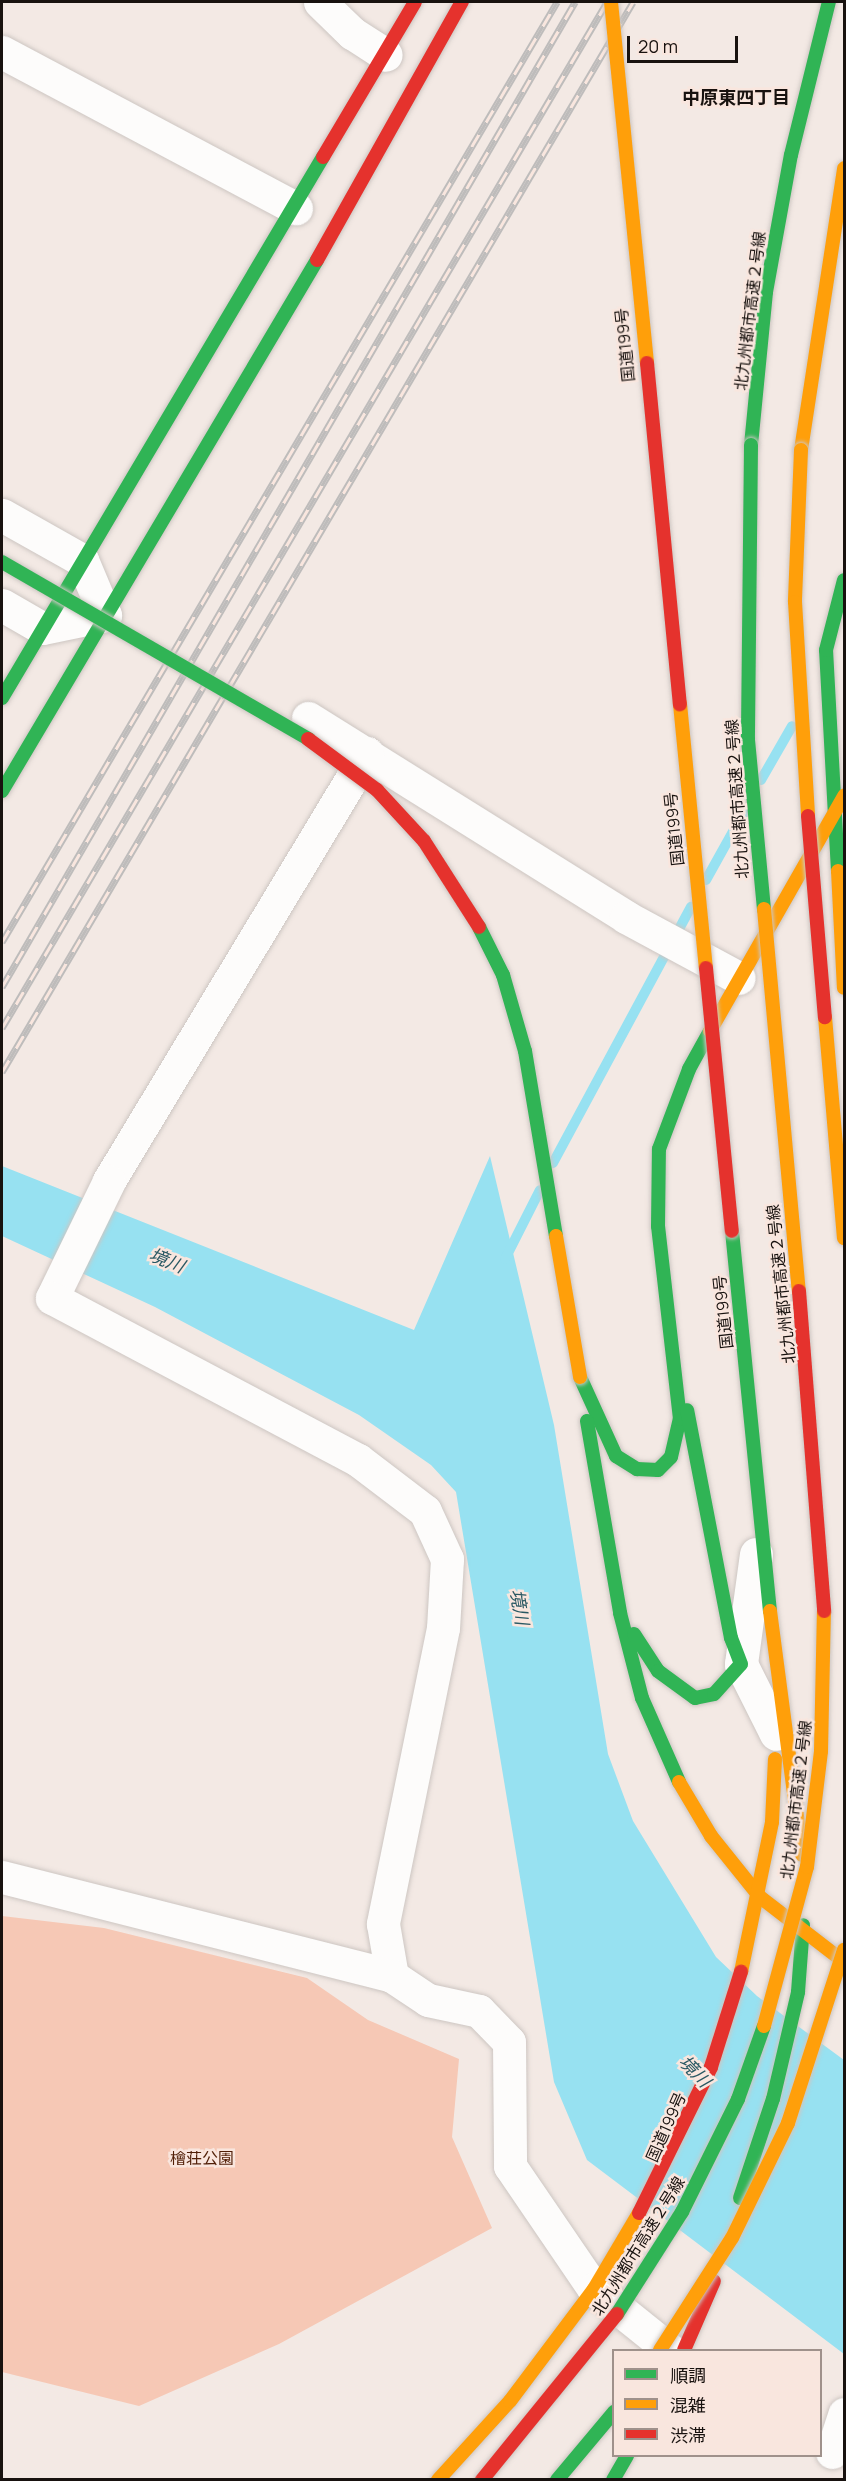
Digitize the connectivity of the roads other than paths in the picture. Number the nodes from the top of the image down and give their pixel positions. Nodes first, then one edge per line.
1 (320, 2) edge
2 (415, 2) edge
3 (462, 2) edge
4 (611, 2) edge
5 (829, 2) edge
6 (2, 52) edge
7 (386, 55) junction
8 (844, 168) edge
9 (296, 208) junction
10 (2, 515) edge
11 (82, 560) junction
12 (2, 562) edge
13 (844, 580) edge
14 (2, 605) edge
15 (105, 615) junction
16 (42, 628) junction
17 (2, 699) edge
18 (308, 718) dead end
19 (367, 753) junction
20 (2, 791) edge
21 (844, 796) edge
22 (832, 819) junction
23 (739, 978) junction
24 (844, 988) edge
25 (844, 1238) edge
26 (670, 1330) junction
27 (580, 1377) junction
28 (760, 1512) junction
29 (620, 1613) junction
30 (774, 1652) junction
31 (741, 1664) junction
32 (776, 1734) junction
33 (2, 1877) edge
34 (760, 1897) junction
35 (803, 1934) junction
36 (844, 1950) edge
37 (844, 1962) edge
38 (392, 1976) junction
39 (732, 2238) junction
40 (594, 2289) junction
41 (661, 2349) edge
42 (671, 2349) edge
43 (673, 2349) edge
44 (684, 2349) edge
45 (612, 2414) edge
46 (844, 2414) edge
47 (832, 2452) dead end
48 (626, 2457) edge
49 (438, 2480) edge
50 (482, 2480) edge
51 (557, 2480) edge
52 (613, 2480) edge

1 - 7 street
2 - 7 main road
3 - 15 main road
4 - 28 main road, 国道199号, bridge
5 - 50 main road, 北九州都市高速２号線, bridge
6 - 9 street
7 - 9 main road
8 - 25 main road, bridge
9 - 11 main road
10 - 11 street
11 - 15 street
11 - 16 main road
12 - 27 main road, bridge
13 - 22 main road
14 - 16 street
15 - 16 street
15 - 20 main road
16 - 17 main road
18 - 19 street
19 - 23 street
19 - 38 street
21 - 22 main road
22 - 23 main road
22 - 24 main road
23 - 26 main road
26 - 27 main road
26 - 31 main road
27 - 29 main road
28 - 30 main road, 国道199号
28 - 31 street
29 - 31 main road
29 - 34 main road
30 - 32 main road, 国道199号
30 - 35 main road, 国道199号
31 - 32 street
32 - 34 main road, 国道199号
33 - 38 street
34 - 35 main road
34 - 40 main road, 国道199号
35 - 37 main road
35 - 43 main road, 国道199号, bridge
36 - 39 main road, bridge
38 - 40 street
39 - 41 main road, bridge
39 - 44 main road, bridge
40 - 42 street
40 - 49 main road, 国道199号
45 - 51 main road
46 - 47 street
48 - 52 main road

